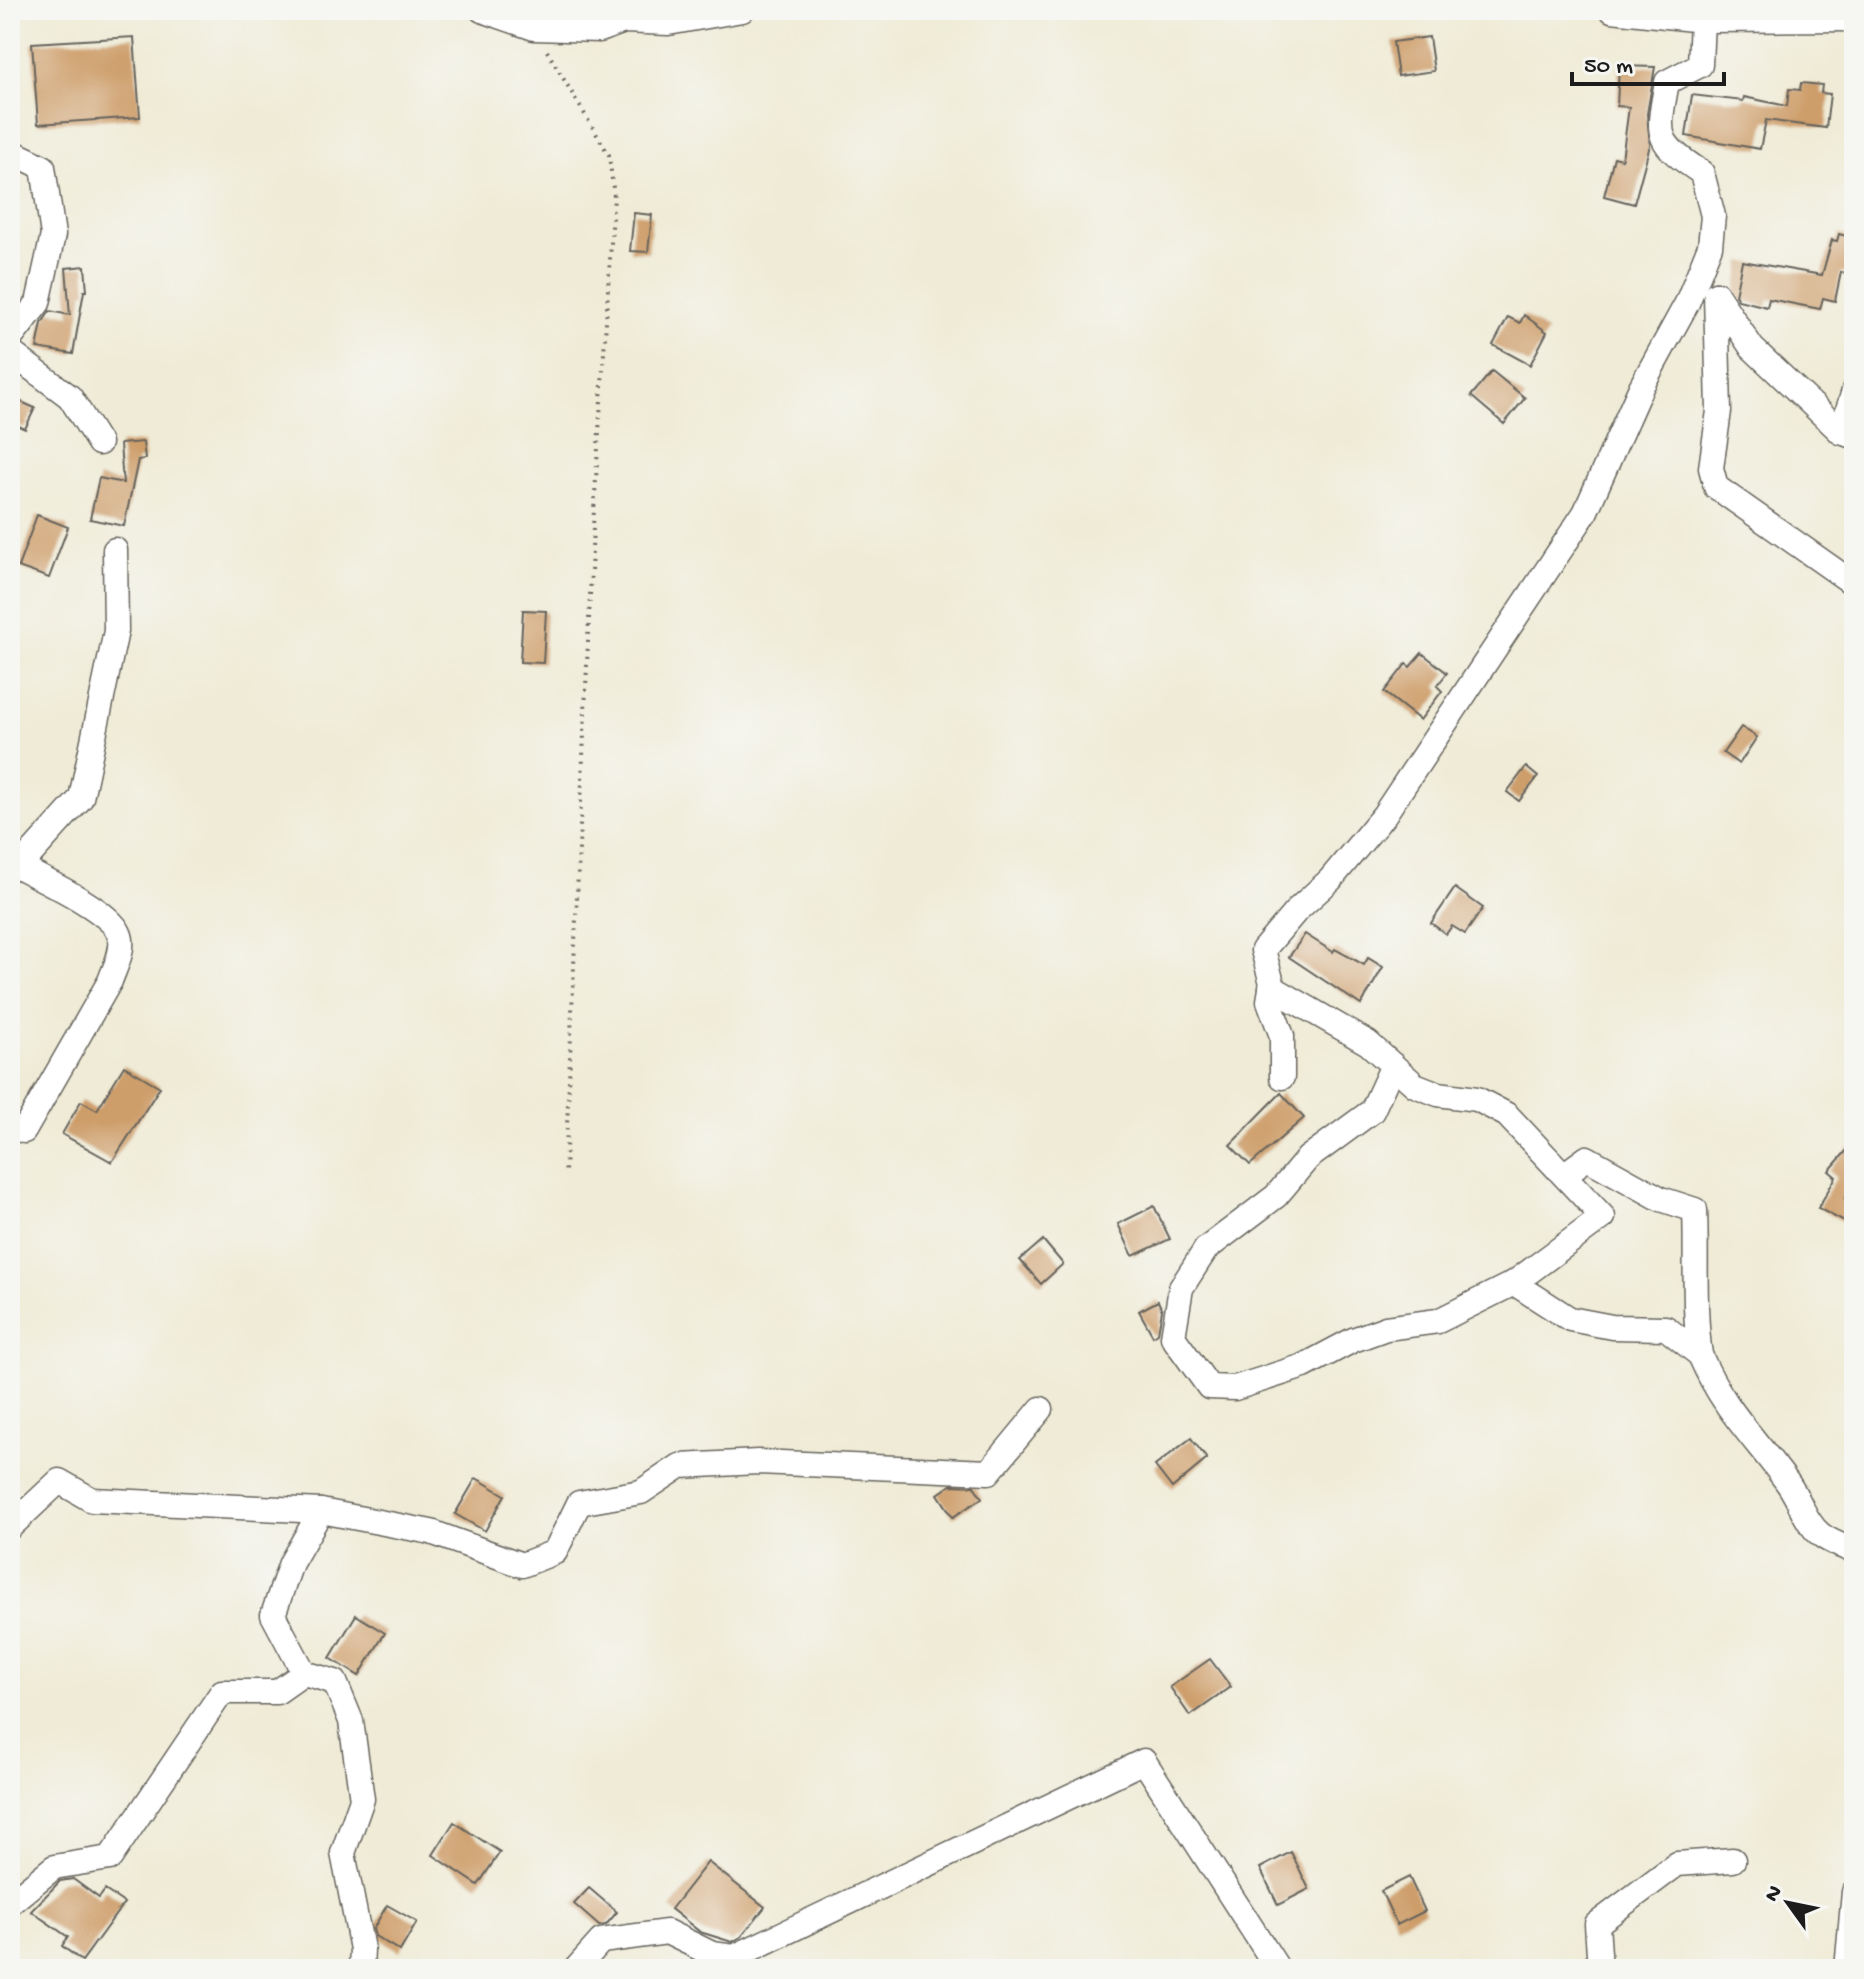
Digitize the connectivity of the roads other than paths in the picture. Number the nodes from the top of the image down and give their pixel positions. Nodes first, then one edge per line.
1 (482, 10) edge
2 (742, 10) edge
3 (1612, 10) edge
4 (1854, 19) edge
5 (1702, 20) junction
6 (10, 151) edge
7 (1706, 257) junction
8 (1716, 294) junction
9 (10, 339) edge
10 (10, 352) edge
11 (1854, 391) edge
12 (1848, 434) edge
13 (99, 443) dead end
14 (115, 550) dead end
15 (1854, 584) edge
16 (14, 864) edge
17 (1271, 987) junction
18 (1393, 1065) junction
19 (1282, 1077) dead end
20 (24, 1131) dead end
21 (1565, 1174) junction
22 (1514, 1283) junction
23 (1700, 1355) junction
24 (1041, 1409) dead end
25 (321, 1511) junction
26 (10, 1527) edge
27 (1854, 1551) edge
28 (304, 1673) junction
29 (1733, 1860) dead end
30 (1854, 1892) edge
31 (10, 1903) edge
32 (1264, 1963) edge
33 (361, 1969) edge
34 (576, 1969) edge
35 (1600, 1969) edge
36 (1847, 1969) edge

1 - 2 street
3 - 5 street
4 - 5 street
5 - 7 street
6 - 9 street
7 - 8 street
7 - 17 street
8 - 12 street
8 - 15 street
10 - 13 street
11 - 12 street
14 - 16 street
16 - 20 street
17 - 18 street
17 - 19 street
18 - 21 street
18 - 22 street
21 - 22 street
21 - 23 street
22 - 23 street
23 - 27 street
24 - 25 street
25 - 26 street
25 - 28 street
28 - 31 street
28 - 33 street
29 - 35 street
30 - 36 street
32 - 34 street

